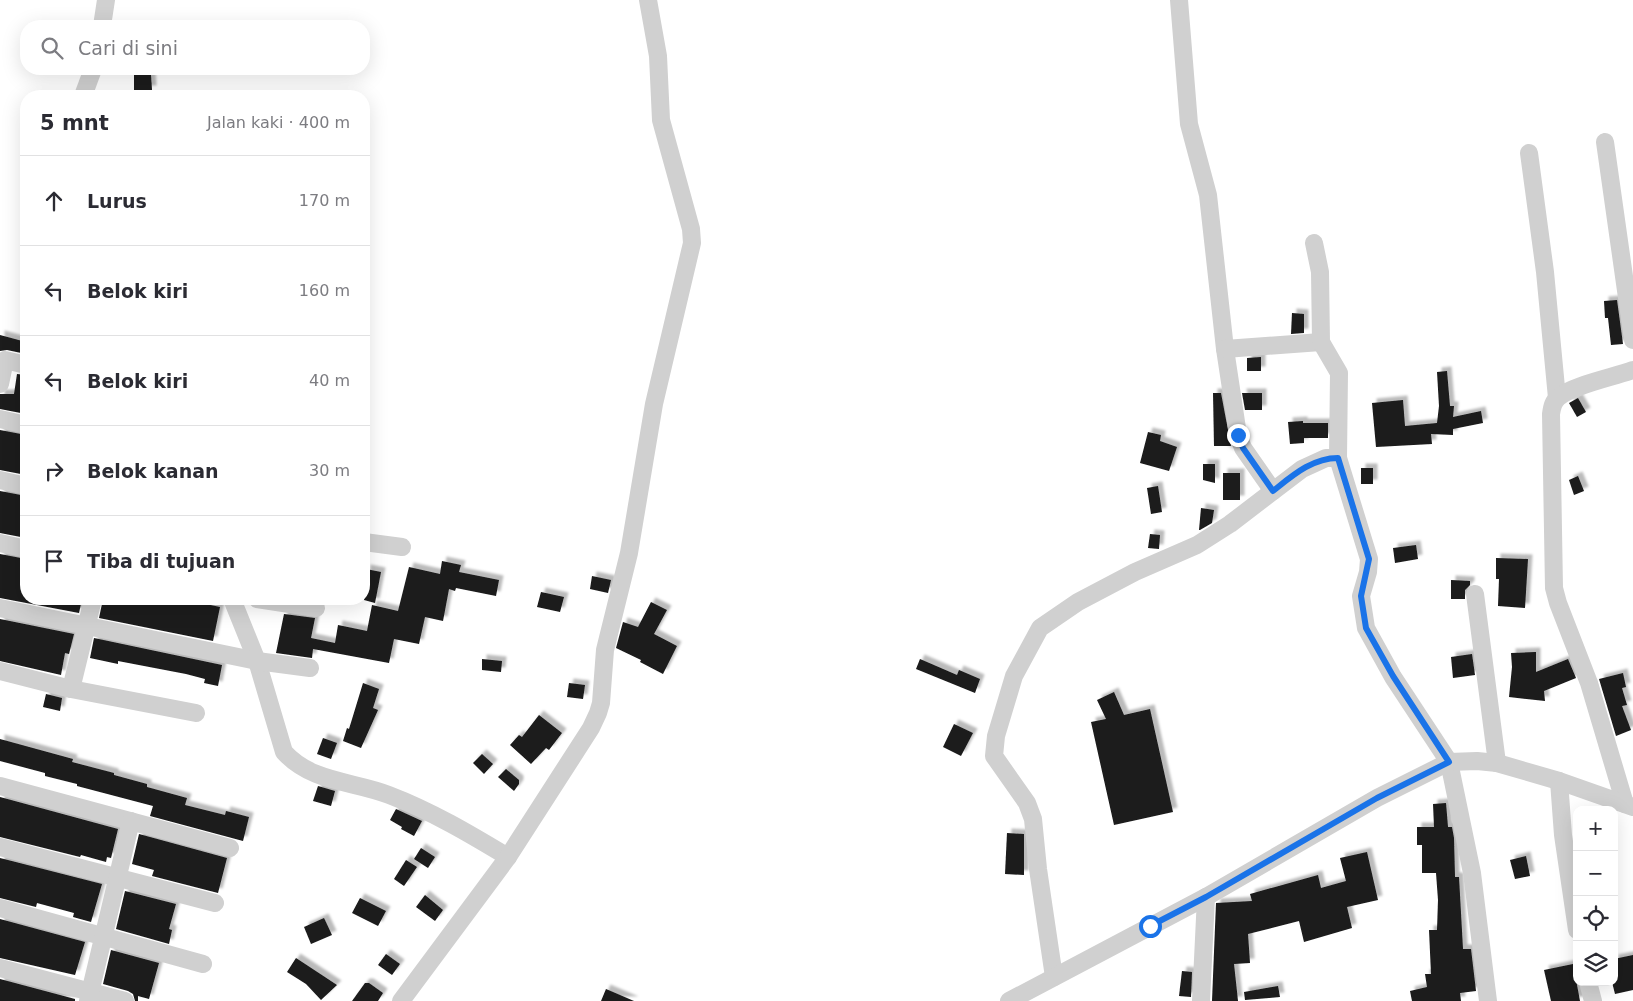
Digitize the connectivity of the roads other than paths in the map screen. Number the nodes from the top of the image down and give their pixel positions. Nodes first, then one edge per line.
1 (106, 0) edge
2 (648, 0) edge
3 (1179, 0) edge
4 (103, 20) edge
5 (91, 75) edge
6 (85, 90) edge
7 (1605, 142) dead end
8 (1529, 153) dead end
9 (1314, 244) dead end
10 (1633, 340) edge
11 (1320, 342) junction
12 (1225, 349) junction
13 (3, 360) edge
14 (20, 364) edge
15 (1633, 370) edge
16 (0, 384) edge
17 (1557, 398) junction
18 (0, 419) edge
19 (20, 424) edge
20 (1338, 458) junction
21 (0, 480) edge
22 (20, 485) edge
23 (1273, 491) junction
24 (0, 543) edge
25 (370, 543) edge
26 (402, 547) dead end
27 (20, 548) edge
28 (1475, 594) dead end
29 (91, 605) edge
30 (234, 605) edge
31 (296, 605) edge
32 (0, 608) edge
33 (316, 608) dead end
34 (86, 626) junction
35 (257, 661) junction
36 (310, 668) dead end
37 (0, 671) edge
38 (71, 689) junction
39 (196, 714) dead end
40 (1449, 762) junction
41 (1497, 763) junction
42 (1559, 781) junction
43 (0, 786) edge
44 (1629, 806) edge
45 (132, 821) junction
46 (0, 847) edge
47 (230, 848) dead end
48 (508, 857) junction
49 (116, 878) junction
50 (1206, 897) junction
51 (215, 903) dead end
52 (1573, 903) edge
53 (0, 908) edge
54 (103, 935) junction
55 (203, 964) dead end
56 (0, 968) edge
57 (1054, 977) junction
58 (1589, 986) edge
59 (89, 996) edge
60 (125, 1001) edge
61 (401, 1001) edge
62 (1009, 1001) edge
63 (1201, 1001) edge
64 (1488, 1001) edge
65 (1593, 1001) edge

1 - 4 street
2 - 48 street
3 - 12 street
5 - 6 street
7 - 10 street
8 - 17 street
9 - 11 street
11 - 12 street
11 - 20 street
12 - 23 street
13 - 14 street
13 - 16 street
15 - 17 street
17 - 44 street
18 - 19 street
20 - 23 street
20 - 40 street
21 - 22 street
23 - 57 street
24 - 27 street
25 - 26 street
28 - 41 street
29 - 34 street
30 - 35 street
31 - 33 street
32 - 34 street
34 - 35 street
34 - 38 street
35 - 36 street
35 - 48 street
37 - 38 street
38 - 39 street
40 - 41 street
40 - 50 street
40 - 64 street
41 - 42 street
42 - 44 street
42 - 52 street
43 - 45 street
45 - 47 street
45 - 49 street
46 - 49 street
48 - 61 street
49 - 51 street
49 - 54 street
50 - 57 street
50 - 63 street
53 - 54 street
54 - 55 street
54 - 59 street
56 - 59 street
57 - 62 street
58 - 65 street
59 - 60 street

